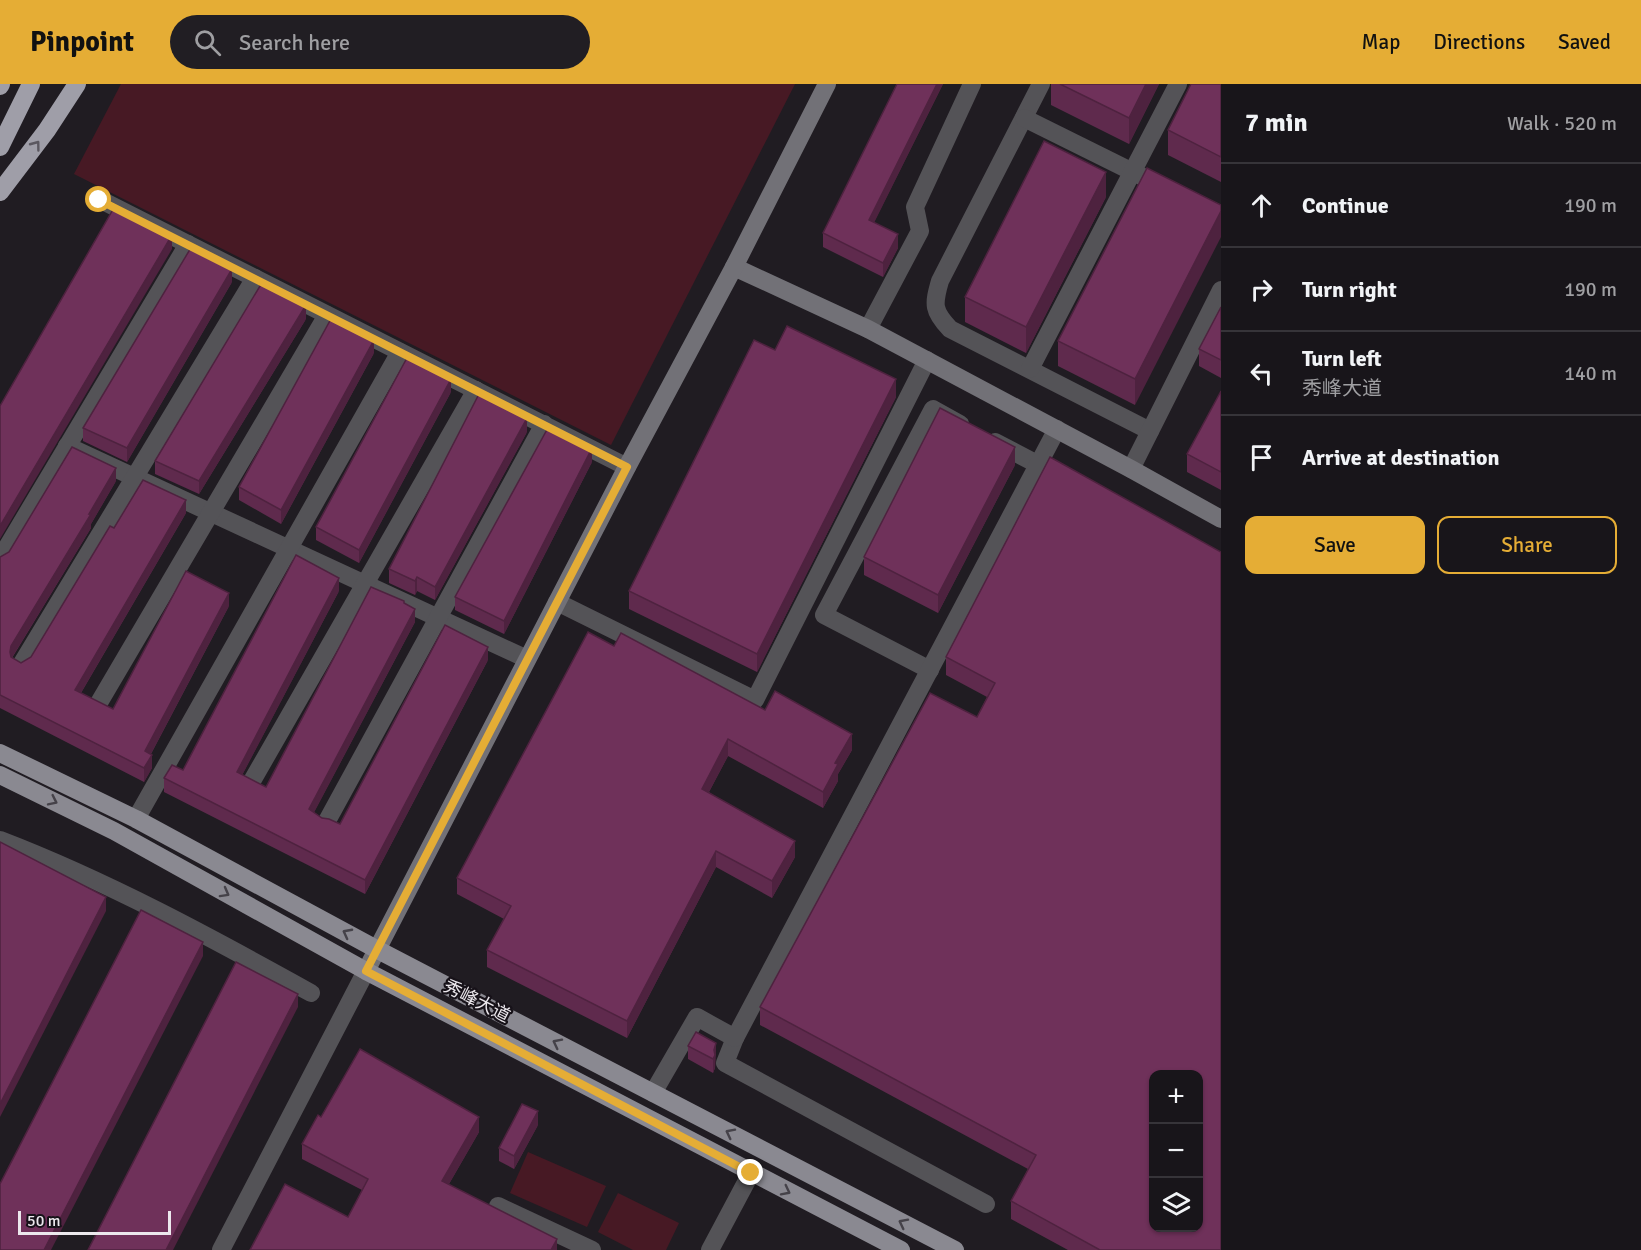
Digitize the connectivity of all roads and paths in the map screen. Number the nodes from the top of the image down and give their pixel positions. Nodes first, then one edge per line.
1 (31, 84) edge
2 (77, 84) edge
3 (826, 84) edge
4 (972, 84) edge
5 (1041, 84) edge
6 (1178, 84) edge
7 (1024, 118) junction
8 (0, 147) edge
9 (1132, 172) junction
10 (1162, 186) edge
11 (0, 192) edge
12 (99, 200) dead end
13 (188, 244) junction
14 (734, 267) junction
15 (255, 278) junction
16 (1221, 290) edge
17 (327, 315) junction
18 (868, 329) junction
19 (400, 352) junction
20 (927, 360) junction
21 (1030, 369) junction
22 (476, 390) junction
23 (544, 424) junction
24 (1057, 429) junction
25 (1150, 431) junction
26 (67, 446) junction
27 (1039, 465) junction
28 (627, 467) junction
29 (1131, 469) junction
30 (134, 477) junction
31 (210, 512) junction
32 (1221, 519) edge
33 (288, 549) junction
34 (0, 559) edge
35 (364, 584) junction
36 (557, 602) junction
37 (438, 618) junction
38 (527, 659) junction
39 (21, 665) edge
40 (930, 670) junction
41 (100, 701) edge
42 (0, 753) edge
43 (0, 775) edge
44 (252, 781) edge
45 (136, 819) junction
46 (327, 821) edge
47 (0, 840) edge
48 (378, 950) junction
49 (366, 971) junction
50 (310, 993) dead end
51 (735, 1038) junction
52 (654, 1093) junction
53 (751, 1173) junction
54 (986, 1204) dead end
55 (498, 1206) edge
56 (587, 1249) edge
57 (221, 1250) edge
58 (710, 1250) edge
59 (901, 1250) edge
60 (955, 1250) edge

1 - 8 highway
11 -> 2 highway
3 - 14 street
4 - 18 street
5 - 7 street
6 - 9 street
7 - 9 street
7 - 21 street
9 - 10 street
9 - 21 street
12 - 13 street
13 - 15 street
13 - 26 street
14 - 18 street
14 - 28 street
15 - 17 street
15 - 30 street
16 - 25 street
17 - 19 street
17 - 31 street
18 - 20 street
19 - 22 street
19 - 33 street
20 - 24 street
20 - 36 street
21 - 25 street
22 - 23 street
22 - 35 street
23 - 28 street
23 - 37 street
24 - 27 street
24 - 29 street
25 - 29 street
26 - 30 street
26 - 34 street
27 - 40 street
27 - 40 street
28 - 36 street
29 - 32 street
30 - 31 street
30 - 39 street
31 - 33 street
31 - 41 street
33 - 35 street
33 - 45 street
35 - 37 street
35 - 44 street
36 - 38 street
37 - 38 street
37 - 46 street
38 - 48 street
40 - 51 street
42 - 45 main road, 秀峰大道
43 -> 49 main road, 秀峰大道
48 -> 45 main road, 秀峰大道
47 - 50 street
48 - 49 street
52 -> 48 main road, 秀峰大道
49 - 53 main road, 秀峰大道
49 - 57 street
51 - 52 street
51 - 54 street
60 -> 52 main road, 秀峰大道
53 - 58 street
53 -> 59 main road, 秀峰大道
55 - 56 street

